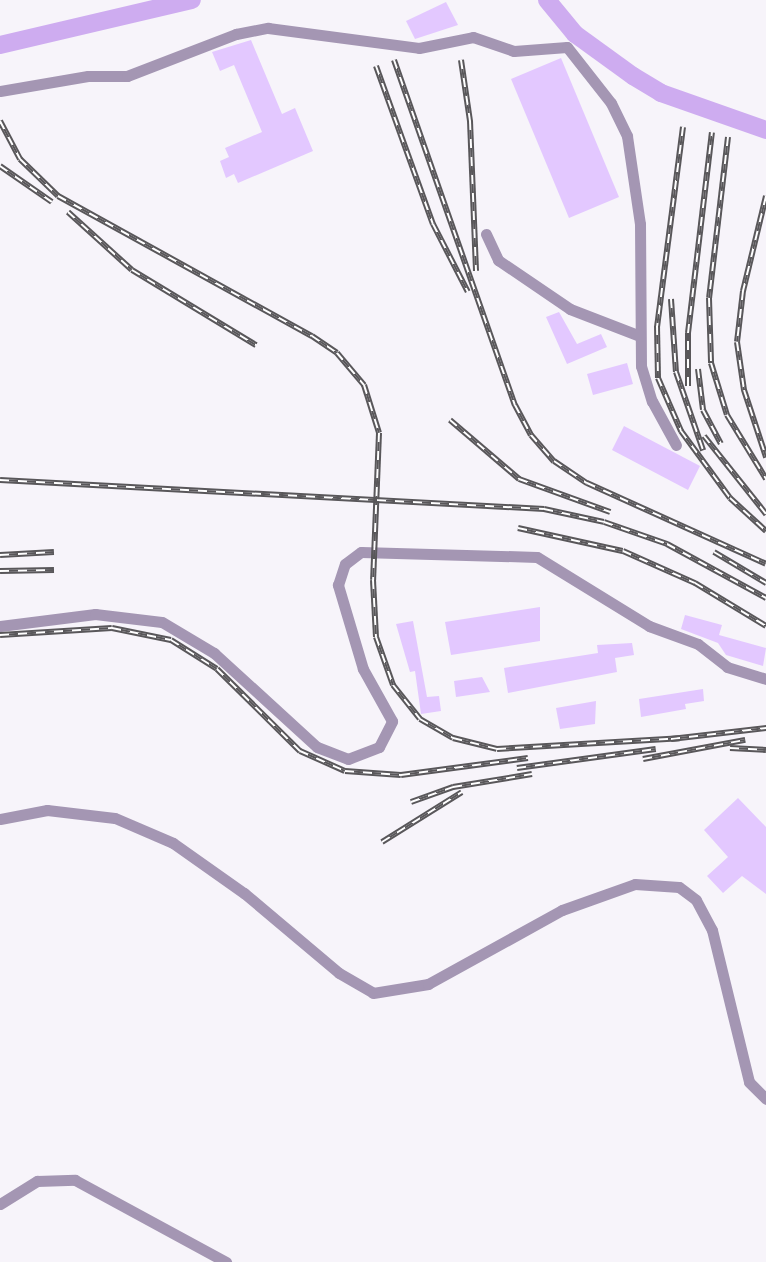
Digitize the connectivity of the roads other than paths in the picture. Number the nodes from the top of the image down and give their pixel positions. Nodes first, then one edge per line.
1 (0, 91) edge
2 (486, 234) dead end
3 (640, 336) junction
4 (676, 445) dead end
5 (0, 626) edge
6 (766, 679) edge
7 (0, 819) edge
8 (766, 1099) edge
9 (0, 1204) edge
10 (226, 1262) edge

1 - 3 lane
2 - 3 lane
3 - 4 lane
5 - 6 lane
7 - 8 lane
9 - 10 lane

